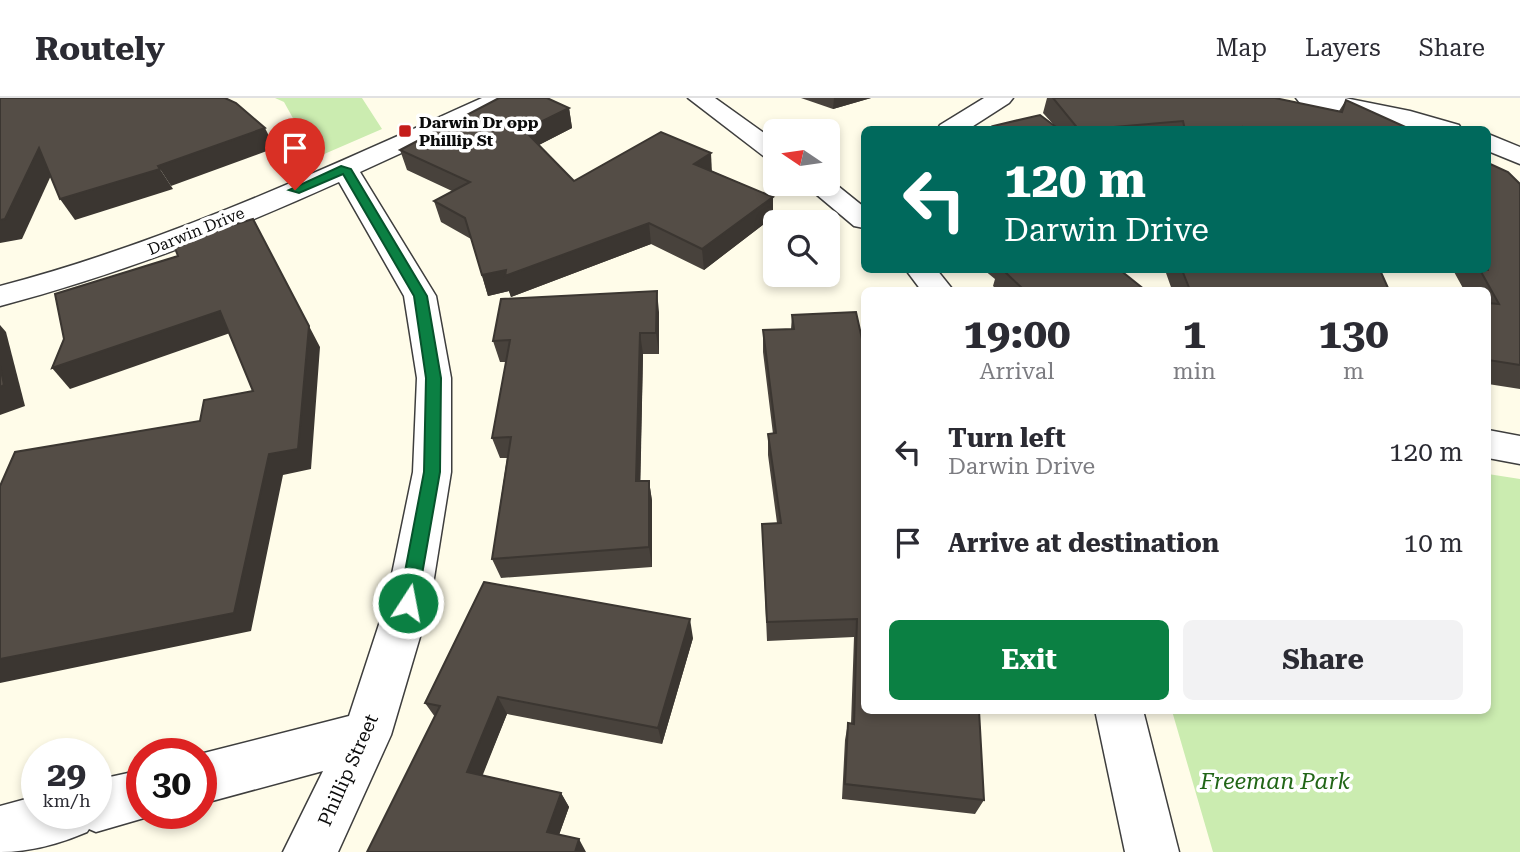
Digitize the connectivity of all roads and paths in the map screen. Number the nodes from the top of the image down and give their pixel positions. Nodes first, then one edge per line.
1 (502, 98) edge
2 (700, 98) edge
3 (1001, 98) edge
4 (1308, 98) edge
5 (956, 126) edge
6 (1437, 126) edge
7 (1491, 143) edge
8 (763, 144) edge
9 (1520, 156) edge
10 (345, 169) junction
11 (840, 192) edge
12 (861, 217) edge
13 (923, 273) edge
14 (935, 287) edge
15 (0, 296) edge
16 (1491, 445) edge
17 (1520, 450) edge
18 (1120, 714) edge
19 (367, 735) junction
20 (217, 775) edge
21 (21, 827) edge
22 (0, 832) edge
23 (310, 852) edge
24 (1152, 852) edge

1 - 10 street, Darwin Drive
2 - 8 street
3 - 5 street
4 - 6 street
7 - 9 street
10 - 15 street, Darwin Drive
10 - 19 street, Phillip Street
11 - 12 street
13 - 14 street
16 - 17 street
18 - 24 street
19 - 20 street
19 - 23 street, Phillip Street
21 - 22 street

